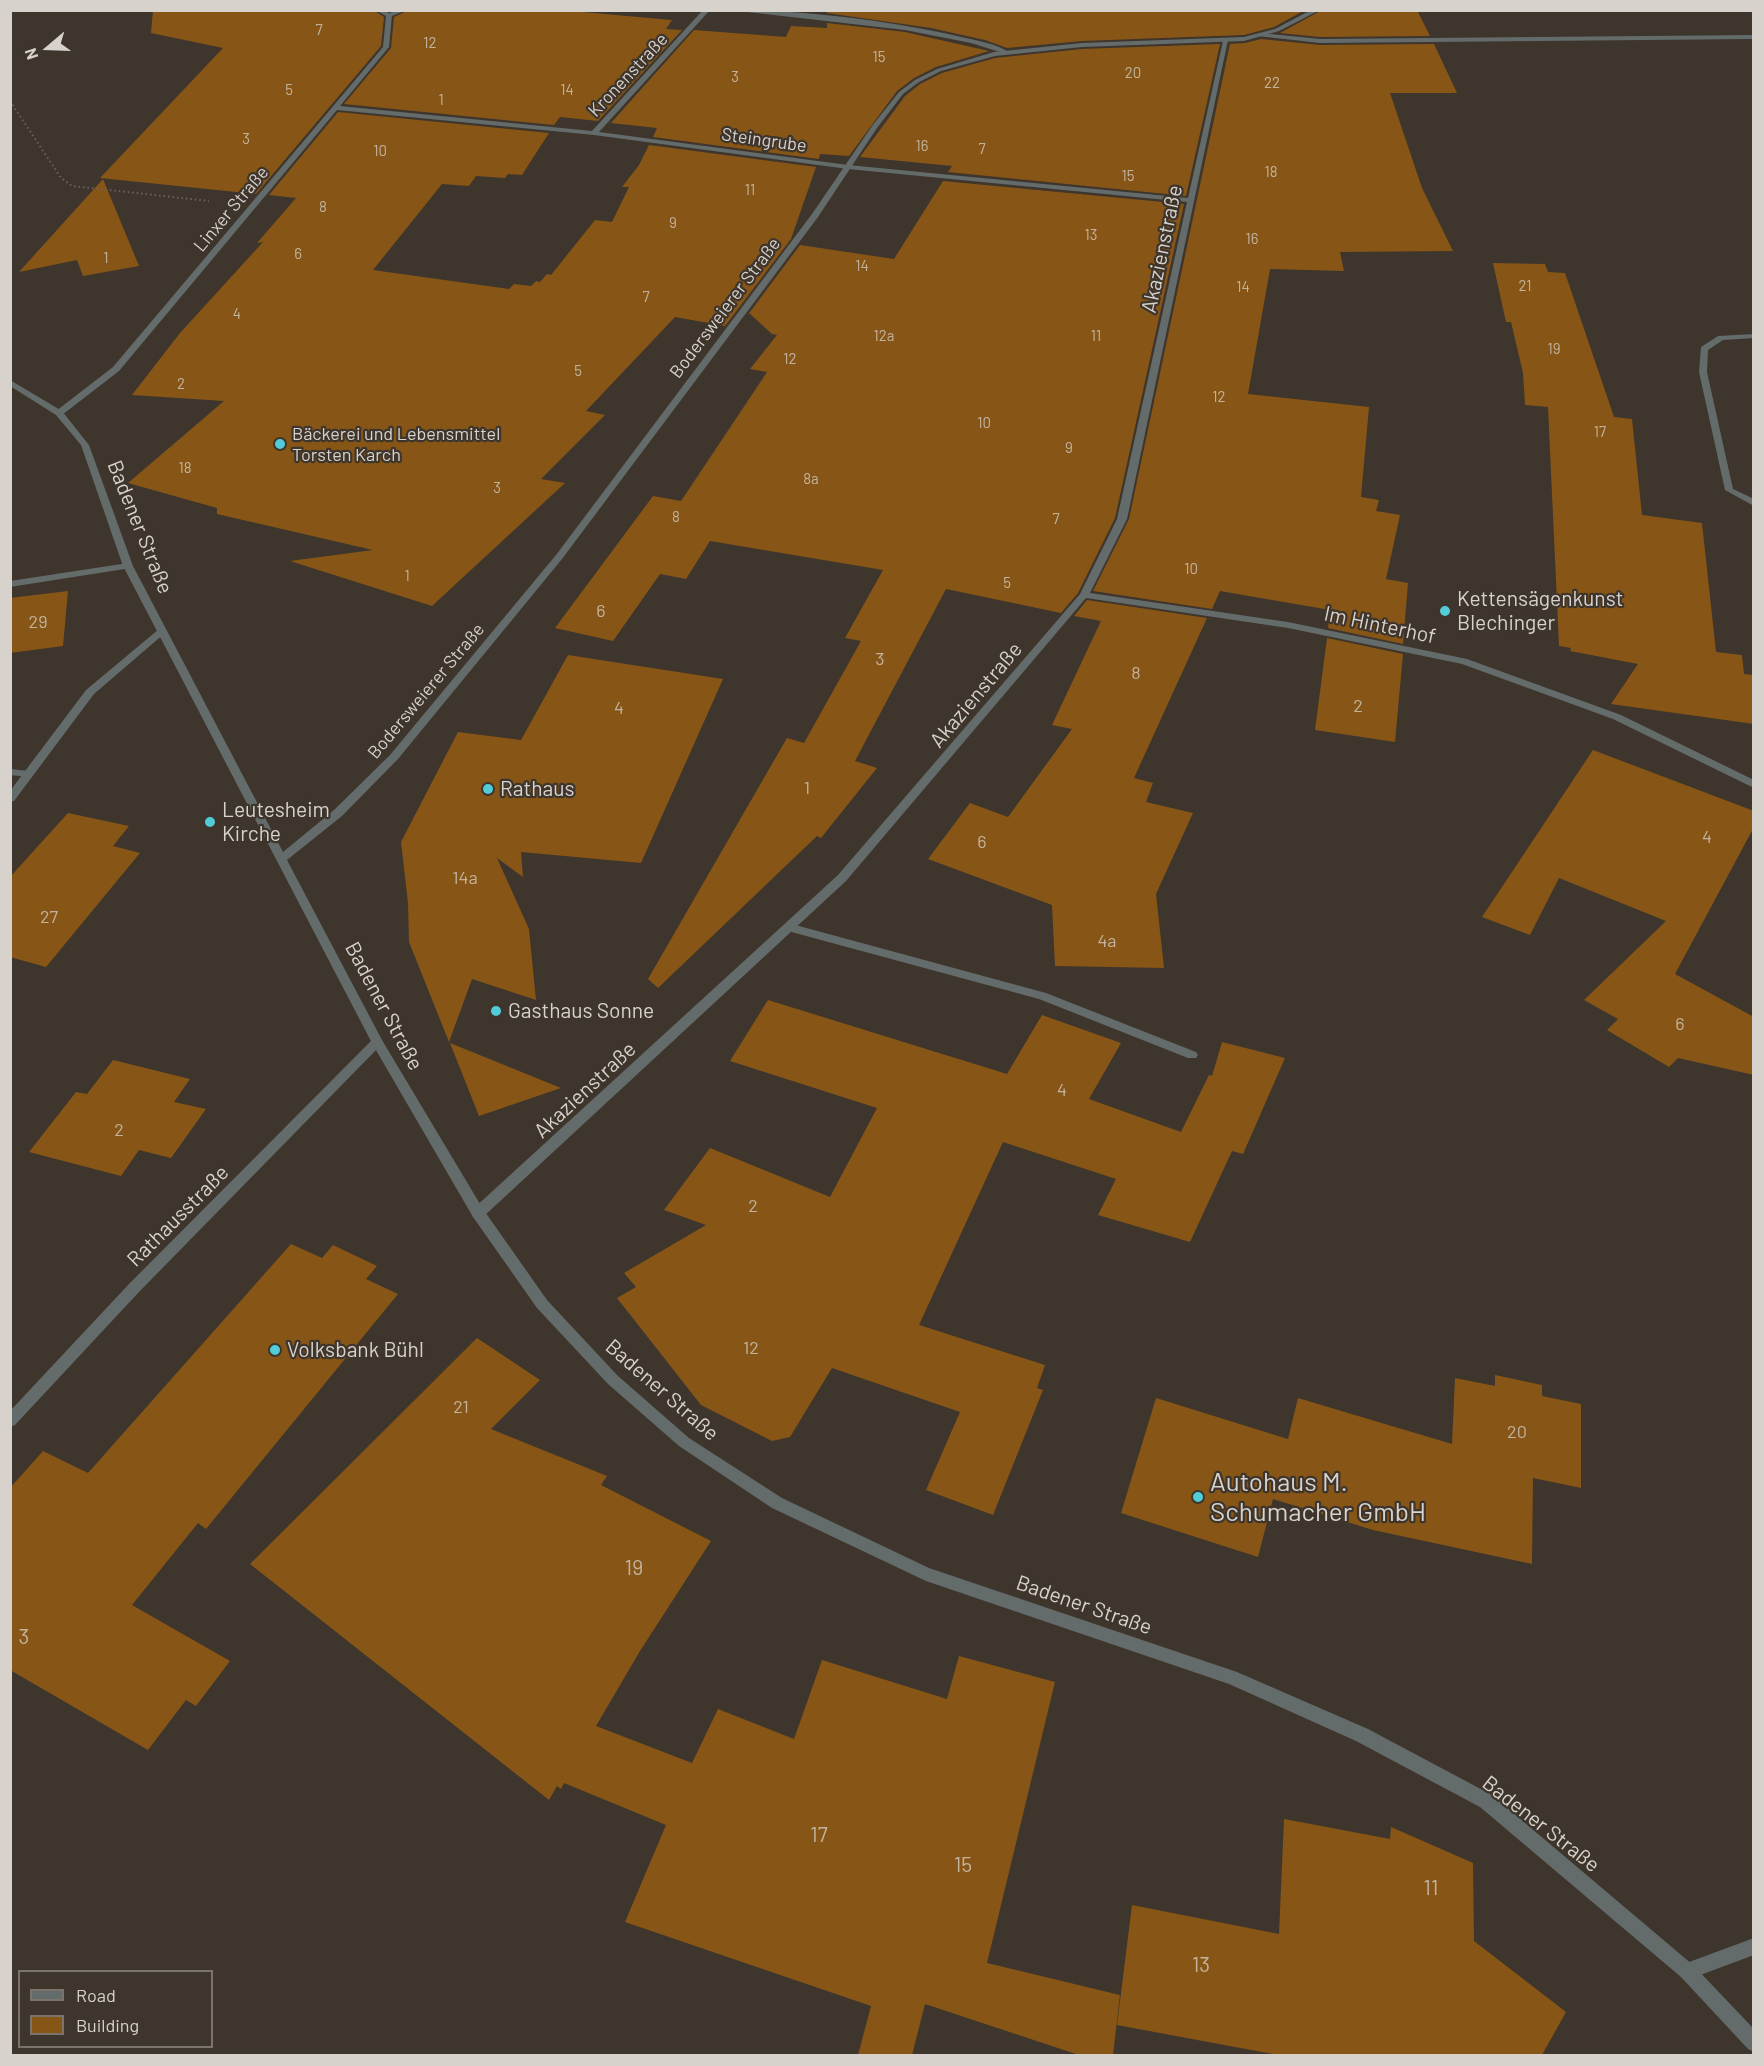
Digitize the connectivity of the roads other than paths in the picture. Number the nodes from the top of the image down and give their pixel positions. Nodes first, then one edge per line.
1 (378, 10) edge
2 (404, 10) edge
3 (707, 10) edge
4 (733, 10) edge
5 (1317, 10) edge
6 (389, 15) junction
7 (1260, 35) junction
8 (1754, 37) edge
9 (1226, 41) junction
10 (1006, 52) junction
11 (335, 108) junction
12 (594, 133) junction
13 (848, 166) junction
14 (1190, 201) junction
15 (1754, 336) edge
16 (10, 382) edge
17 (59, 413) junction
18 (1754, 503) edge
19 (128, 566) junction
20 (10, 584) edge
21 (1084, 596) junction
22 (162, 631) junction
23 (10, 772) edge
24 (29, 774) junction
25 (1754, 785) edge
26 (10, 799) edge
27 (281, 859) junction
28 (788, 927) junction
29 (377, 1042) junction
30 (1192, 1055) dead end
31 (478, 1213) junction
32 (10, 1421) edge
33 (1754, 1946) edge
34 (1687, 1971) junction
35 (1754, 2043) edge

1 - 6 street
2 - 6 street
3 - 12 street, Kronenstraße
4 - 10 street
5 - 7 street, Bodersweierer Straße
6 - 11 street, Linxer Straße
7 - 8 street
7 - 9 street, Bodersweierer Straße
9 - 10 street, Bodersweierer Straße
9 - 14 street, Akazienstraße
10 - 13 street, Bodersweierer Straße
11 - 12 street, Steingrube
11 - 17 street, Linxer Straße
12 - 13 street, Steingrube
13 - 14 street, Steingrube
13 - 27 street, Bodersweierer Straße
14 - 21 street, Akazienstraße
15 - 18 street
16 - 17 street, Badener Straße
17 - 19 street, Badener Straße
19 - 20 street
19 - 22 street, Badener Straße
21 - 25 street, Im Hinterhof
21 - 28 street, Akazienstraße
22 - 24 street
22 - 27 street, Badener Straße
23 - 24 street
24 - 26 street
27 - 29 street, Badener Straße
28 - 30 street
28 - 31 street, Akazienstraße
29 - 31 street, Badener Straße
29 - 32 street, Rathausstraße
31 - 34 street, Badener Straße
33 - 34 street
34 - 35 street, Badener Straße

